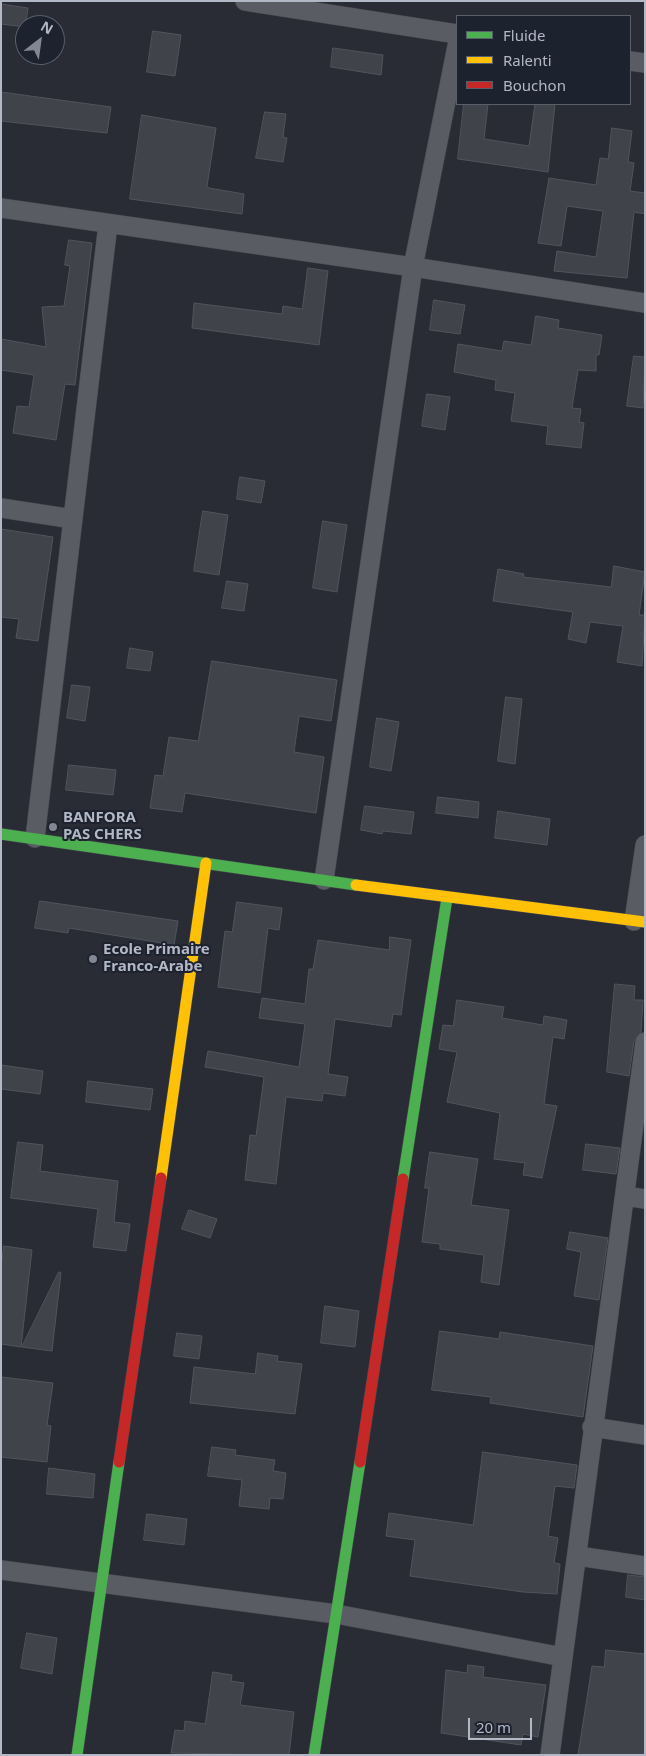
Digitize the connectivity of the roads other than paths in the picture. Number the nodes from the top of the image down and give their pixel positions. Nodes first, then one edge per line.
1 (245, 1) edge
2 (456, 34) edge
3 (456, 51) edge
4 (631, 61) edge
5 (645, 64) edge
6 (1, 208) edge
7 (108, 224) junction
8 (413, 267) junction
9 (645, 304) edge
10 (1, 508) edge
11 (72, 519) junction
12 (1, 834) edge
13 (35, 838) junction
14 (645, 845) edge
15 (206, 863) junction
16 (324, 880) junction
17 (447, 898) junction
18 (640, 922) edge
19 (645, 1042) edge
20 (625, 1196) junction
21 (645, 1198) edge
22 (592, 1427) junction
23 (645, 1435) edge
24 (578, 1556) junction
25 (645, 1566) edge
26 (1, 1570) edge
27 (102, 1584) junction
28 (336, 1614) junction
29 (562, 1657) junction
30 (77, 1755) edge
31 (314, 1755) edge
32 (550, 1755) edge

1 - 2 street
3 - 8 street
4 - 5 street
6 - 7 street
7 - 8 street
7 - 11 street
8 - 9 street
8 - 16 street
10 - 11 street
11 - 13 street
12 - 13 street
13 - 15 street
14 - 18 street
15 - 16 street
15 - 27 street
16 - 17 street
17 - 18 street
17 - 28 street
19 - 20 street
20 - 21 street
20 - 22 street
22 - 23 street
22 - 24 street
24 - 25 street
24 - 29 street
26 - 27 street
27 - 28 street
27 - 30 street
28 - 29 street
28 - 31 street
29 - 32 street

